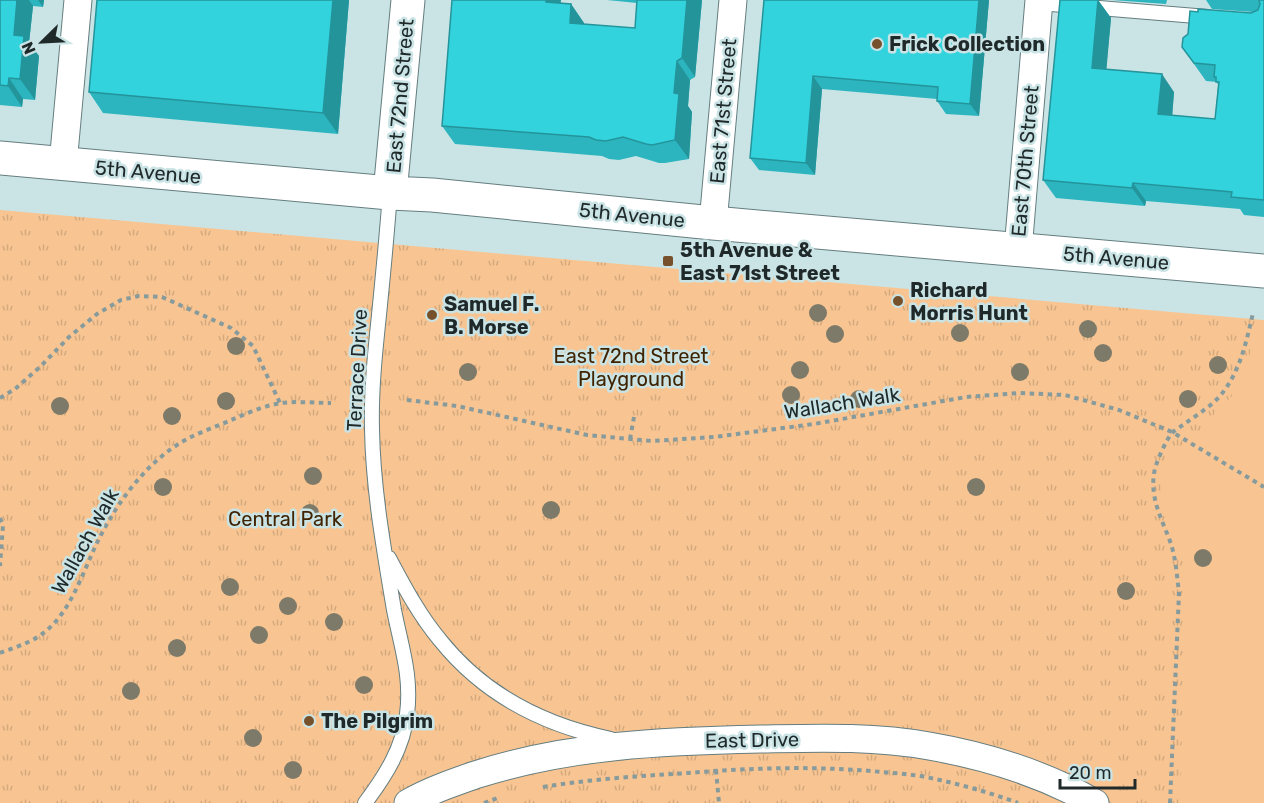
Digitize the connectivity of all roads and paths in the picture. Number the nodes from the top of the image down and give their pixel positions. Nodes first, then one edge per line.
1 (78, 0) edge
2 (408, 0) edge
3 (733, 0) edge
4 (1039, 2) edge
5 (1217, 18) edge
6 (0, 158) edge
7 (63, 164) junction
8 (390, 193) junction
9 (713, 223) junction
10 (1018, 250) junction
11 (1264, 271) edge
12 (1253, 313) dead end
13 (0, 398) edge
14 (407, 400) dead end
15 (280, 403) junction
16 (331, 403) dead end
17 (634, 417) dead end
18 (1172, 432) junction
19 (630, 439) junction
20 (1264, 487) edge
21 (0, 518) edge
22 (383, 549) junction
23 (0, 566) edge
24 (0, 653) edge
25 (637, 744) junction
26 (716, 770) junction
27 (534, 789) dead end
28 (505, 795) dead end
29 (365, 803) edge
30 (408, 803) edge
31 (484, 803) edge
32 (719, 803) edge
33 (1018, 803) edge
34 (1095, 803) edge
35 (1170, 803) edge

1 - 7 street
2 - 8 main road, East 72nd Street
3 - 9 street, East 71st Street
4 - 5 lane
4 - 10 street, East 70th Street
6 - 7 main road, 5th Avenue
7 - 8 main road, 5th Avenue
8 - 9 main road, 5th Avenue
8 - 22 lane, Terrace Drive
9 - 10 main road, 5th Avenue
10 - 11 main road, 5th Avenue
12 - 18 path
13 - 15 path
14 - 19 path, Wallach Walk
15 - 16 path, Wallach Walk
15 - 24 path, Wallach Walk
17 - 19 path
18 - 19 path, Wallach Walk
18 - 20 path, Wallach Walk
18 - 35 path
21 - 23 path
22 - 25 lane, Terrace Drive
22 - 29 lane, Terrace Drive
25 - 30 street, East Drive
25 - 34 street, East Drive
26 - 27 path
26 - 32 path
26 - 33 path
28 - 31 path

